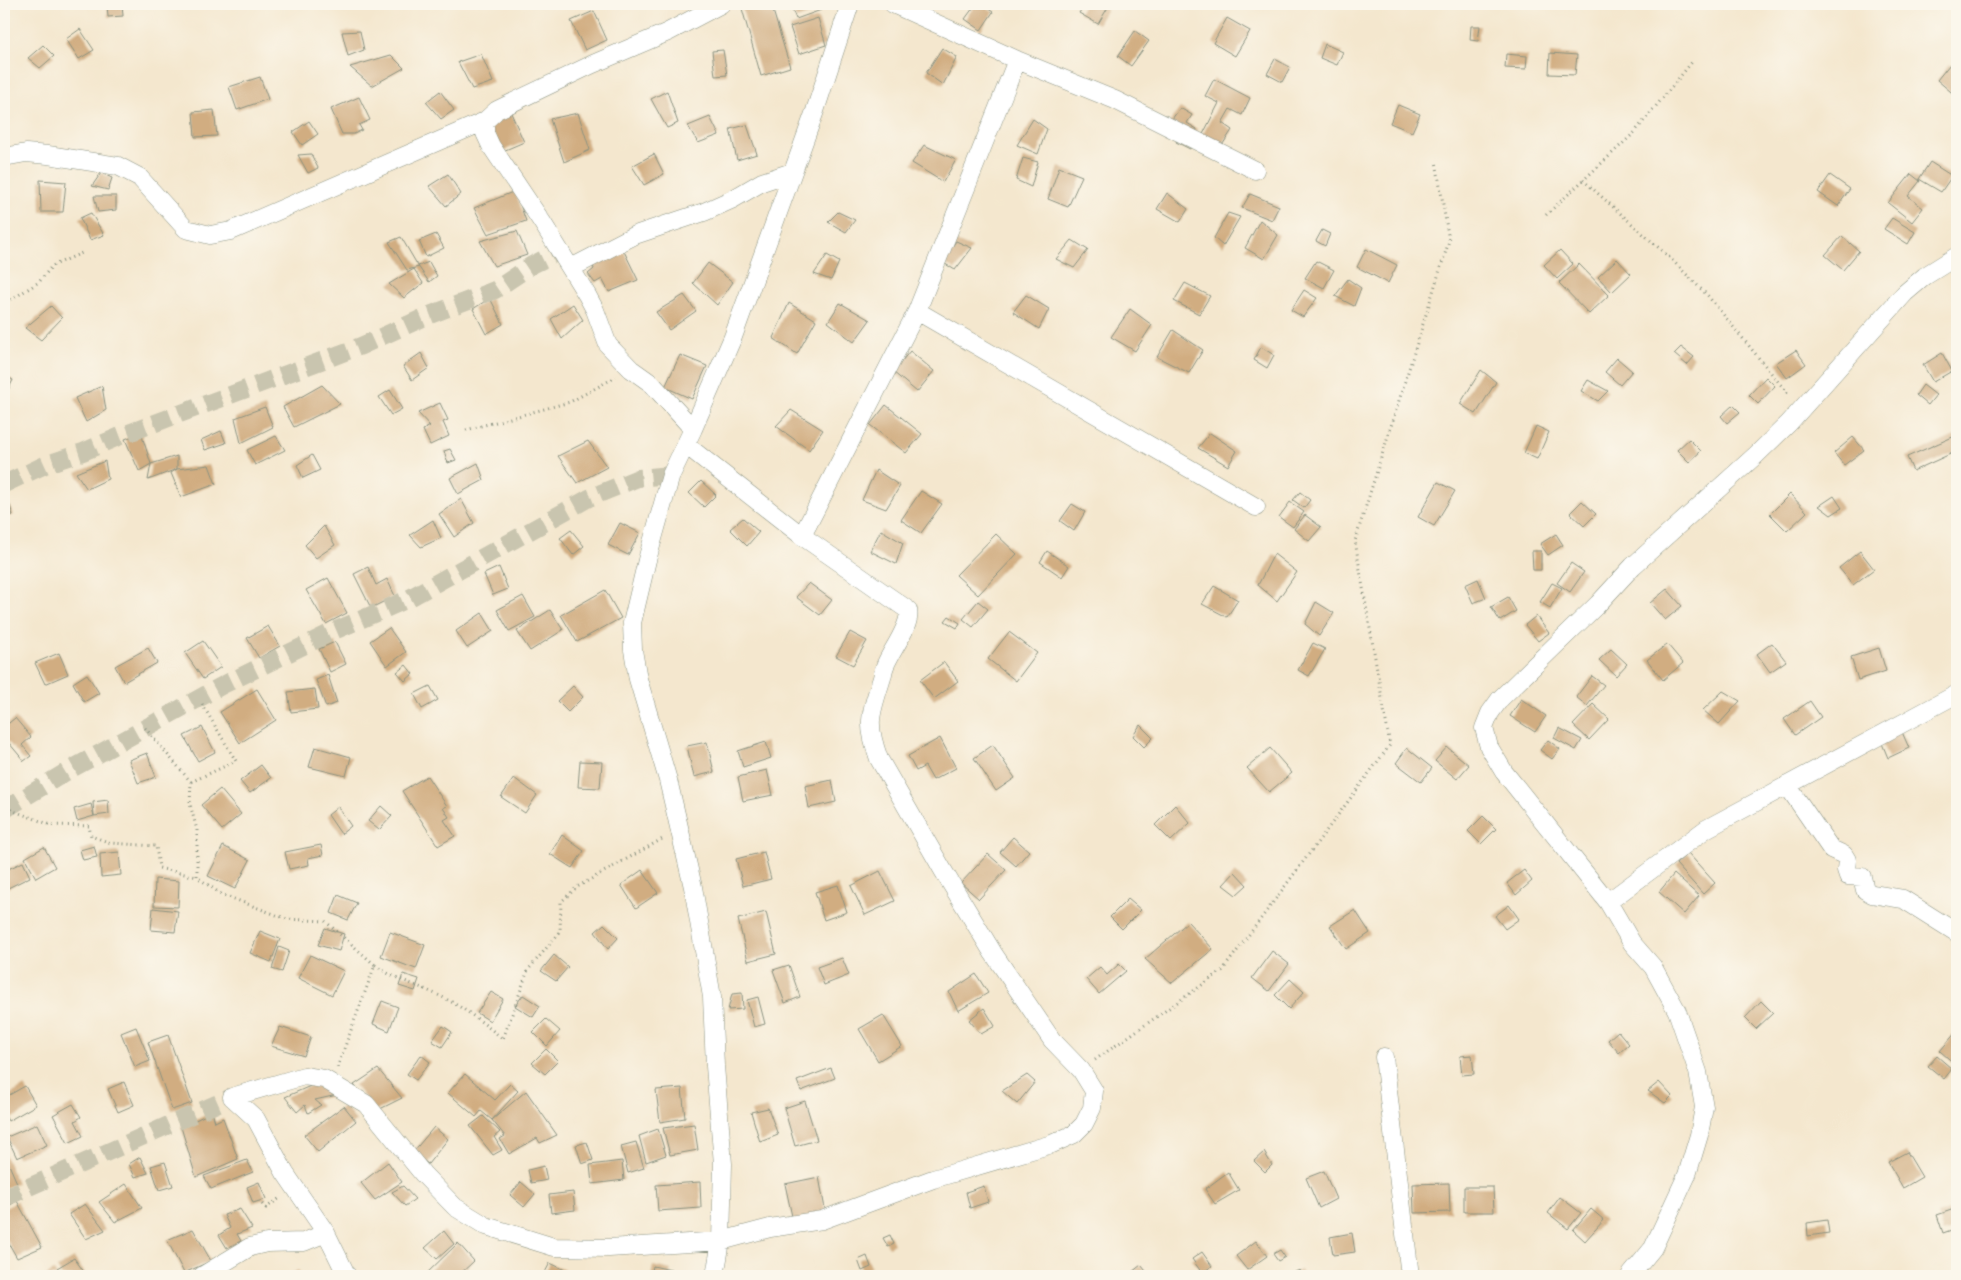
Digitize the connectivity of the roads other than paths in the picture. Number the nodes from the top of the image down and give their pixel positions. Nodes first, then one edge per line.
1 (720, 4) edge
2 (850, 4) edge
3 (893, 4) edge
4 (1017, 60) junction
5 (485, 121) junction
6 (4, 157) edge
7 (1255, 170) dead end
8 (792, 172) junction
9 (1957, 256) edge
10 (571, 268) junction
11 (917, 311) junction
12 (689, 437) junction
13 (1256, 507) dead end
14 (802, 536) junction
15 (1957, 694) edge
16 (1787, 785) junction
17 (1608, 902) junction
18 (1957, 933) edge
19 (1384, 1057) dead end
20 (326, 1233) junction
21 (721, 1241) junction
22 (202, 1276) edge
23 (348, 1276) edge
24 (715, 1276) edge
25 (1410, 1276) edge
26 (1630, 1276) edge

1 - 5 street
2 - 8 street
3 - 4 street
4 - 7 street
4 - 11 street
5 - 6 street
5 - 10 street
8 - 10 street
8 - 12 street
9 - 17 street
10 - 12 street
11 - 13 street
11 - 14 street
12 - 14 street
12 - 21 street
14 - 21 street
15 - 16 street
16 - 17 street
16 - 18 street
17 - 26 street
19 - 25 street
20 - 21 street
20 - 22 street
20 - 23 street
21 - 24 street

